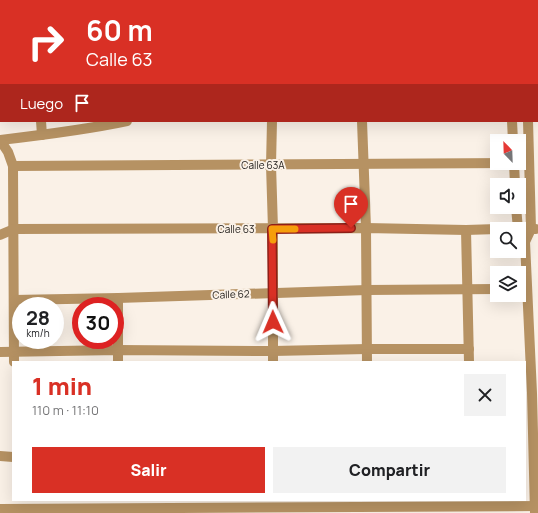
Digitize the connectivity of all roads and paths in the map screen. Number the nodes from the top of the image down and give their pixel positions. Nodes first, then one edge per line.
1 (41, 122) edge
2 (123, 122) edge
3 (272, 122) edge
4 (362, 122) edge
5 (512, 122) edge
6 (528, 122) edge
7 (513, 134) edge
8 (42, 135) junction
9 (0, 140) edge
10 (490, 163) edge
11 (534, 163) edge
12 (271, 165) junction
13 (364, 165) junction
14 (13, 166) junction
15 (366, 228) junction
16 (14, 229) junction
17 (272, 229) junction
18 (490, 229) edge
19 (535, 229) edge
20 (466, 230) junction
21 (0, 235) edge
22 (526, 241) edge
23 (490, 289) edge
24 (367, 290) junction
25 (468, 290) junction
26 (273, 293) junction
27 (14, 297) edge
28 (124, 298) edge
29 (524, 302) edge
30 (367, 349) junction
31 (469, 349) junction
32 (118, 350) junction
33 (14, 351) junction
34 (273, 351) junction
35 (0, 352) edge
36 (14, 361) edge
37 (118, 361) edge
38 (273, 361) edge
39 (368, 361) edge
40 (469, 361) edge
41 (528, 393) edge
42 (532, 454) edge
43 (0, 456) edge
44 (12, 457) edge
45 (396, 503) edge
46 (15, 507) edge
47 (119, 507) edge
48 (274, 507) edge
49 (536, 508) edge
50 (0, 509) edge

1 - 8 street
2 - 8 street
3 - 12 street
4 - 13 street
5 - 7 street
6 - 11 street
8 - 9 street
9 - 14 street
10 - 13 street, Calle 63A
11 - 19 street
12 - 13 street, Calle 63A
12 - 14 street, Calle 63A
12 - 17 street
13 - 15 street
14 - 16 street
15 - 17 street, Calle 63
15 - 20 street, Calle 63
15 - 24 street
16 - 17 street, Calle 63
16 - 21 street, Calle 63
16 - 27 street
17 - 26 street
18 - 20 street, Calle 63
19 - 22 street
20 - 25 street
23 - 25 street, Calle 62
24 - 25 street, Calle 62
24 - 26 street, Calle 62
24 - 30 street
25 - 31 street
26 - 28 street, Calle 62
26 - 34 street
29 - 41 street
30 - 31 street
30 - 34 street
30 - 39 street
31 - 40 street
32 - 33 street
32 - 34 street
32 - 37 street
33 - 35 street
33 - 36 street
34 - 38 street
41 - 42 street
42 - 49 street
43 - 44 street
45 - 48 street
45 - 49 street
46 - 47 street
46 - 50 street
47 - 48 street

